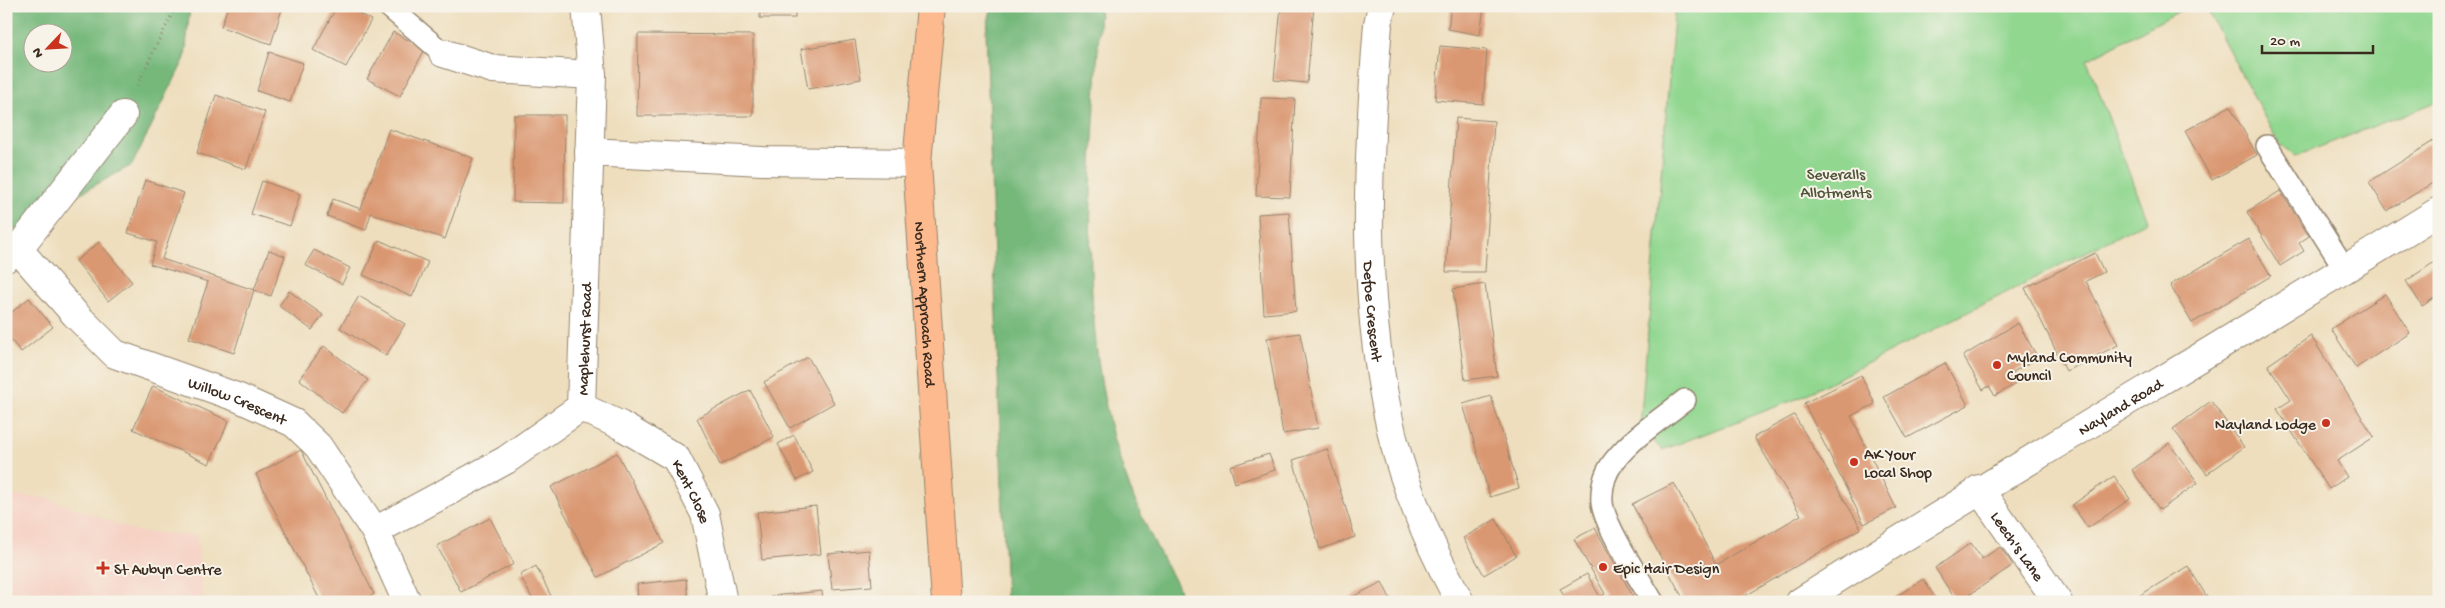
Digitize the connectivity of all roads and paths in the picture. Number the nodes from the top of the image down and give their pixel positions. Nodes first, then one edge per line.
1 (176, 6) edge
2 (388, 6) edge
3 (586, 6) edge
4 (931, 6) edge
5 (1382, 6) edge
6 (443, 53) joint
7 (592, 75) junction
8 (123, 115) joint
9 (2267, 146) dead end
10 (589, 152) junction
11 (918, 163) junction
12 (2439, 211) edge
13 (12, 253) edge
14 (2345, 269) junction
15 (1685, 400) dead end
16 (581, 407) junction
17 (1979, 489) junction
18 (375, 531) junction
19 (407, 602) edge
20 (723, 602) edge
21 (946, 602) edge
22 (1460, 602) edge
23 (1653, 602) edge
24 (1800, 602) edge
25 (2058, 602) edge

1 - 8 path
2 - 6 lane
3 - 7 street, Maplehurst Road
4 - 11 main road, Northern Approach Road
5 - 22 street, Defoe Crescent
6 - 7 street
7 - 10 street, Maplehurst Road
8 - 13 street
9 - 14 lane
10 - 11 street
10 - 16 street, Maplehurst Road
11 - 21 main road, Northern Approach Road
12 - 14 street, Nayland Road
13 - 18 street, Willow Crescent
14 - 17 street, Nayland Road
15 - 23 lane
16 - 18 street, Maplehurst Road
16 - 20 street, Kent Close
17 - 24 street, Nayland Road
17 - 25 street, Leech's Lane
18 - 19 street, Willow Crescent

